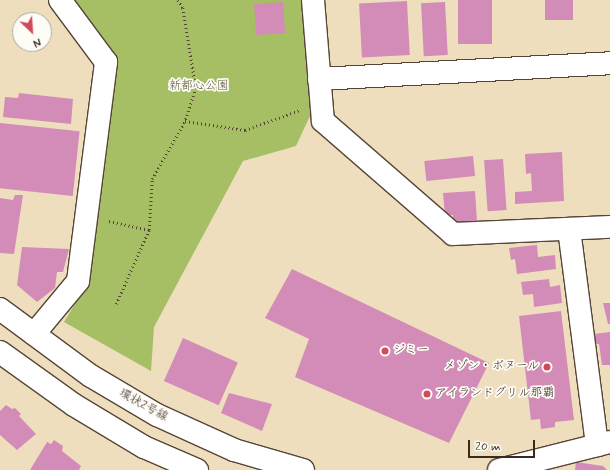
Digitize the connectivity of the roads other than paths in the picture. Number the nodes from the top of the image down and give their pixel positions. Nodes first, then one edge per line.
1 (60, 0) edge
2 (313, 0) edge
3 (610, 63) edge
4 (319, 79) junction
5 (610, 227) edge
6 (569, 229) junction
7 (0, 309) edge
8 (34, 334) junction
9 (0, 352) edge
10 (604, 443) edge
11 (197, 470) edge
12 (303, 470) edge
13 (499, 470) edge

1 - 8 street
2 - 4 street
3 - 4 street
4 - 6 street
5 - 6 street
6 - 10 street
7 - 8 street, 環状2号線
8 - 12 street, 環状2号線
9 - 11 street
10 - 13 street

